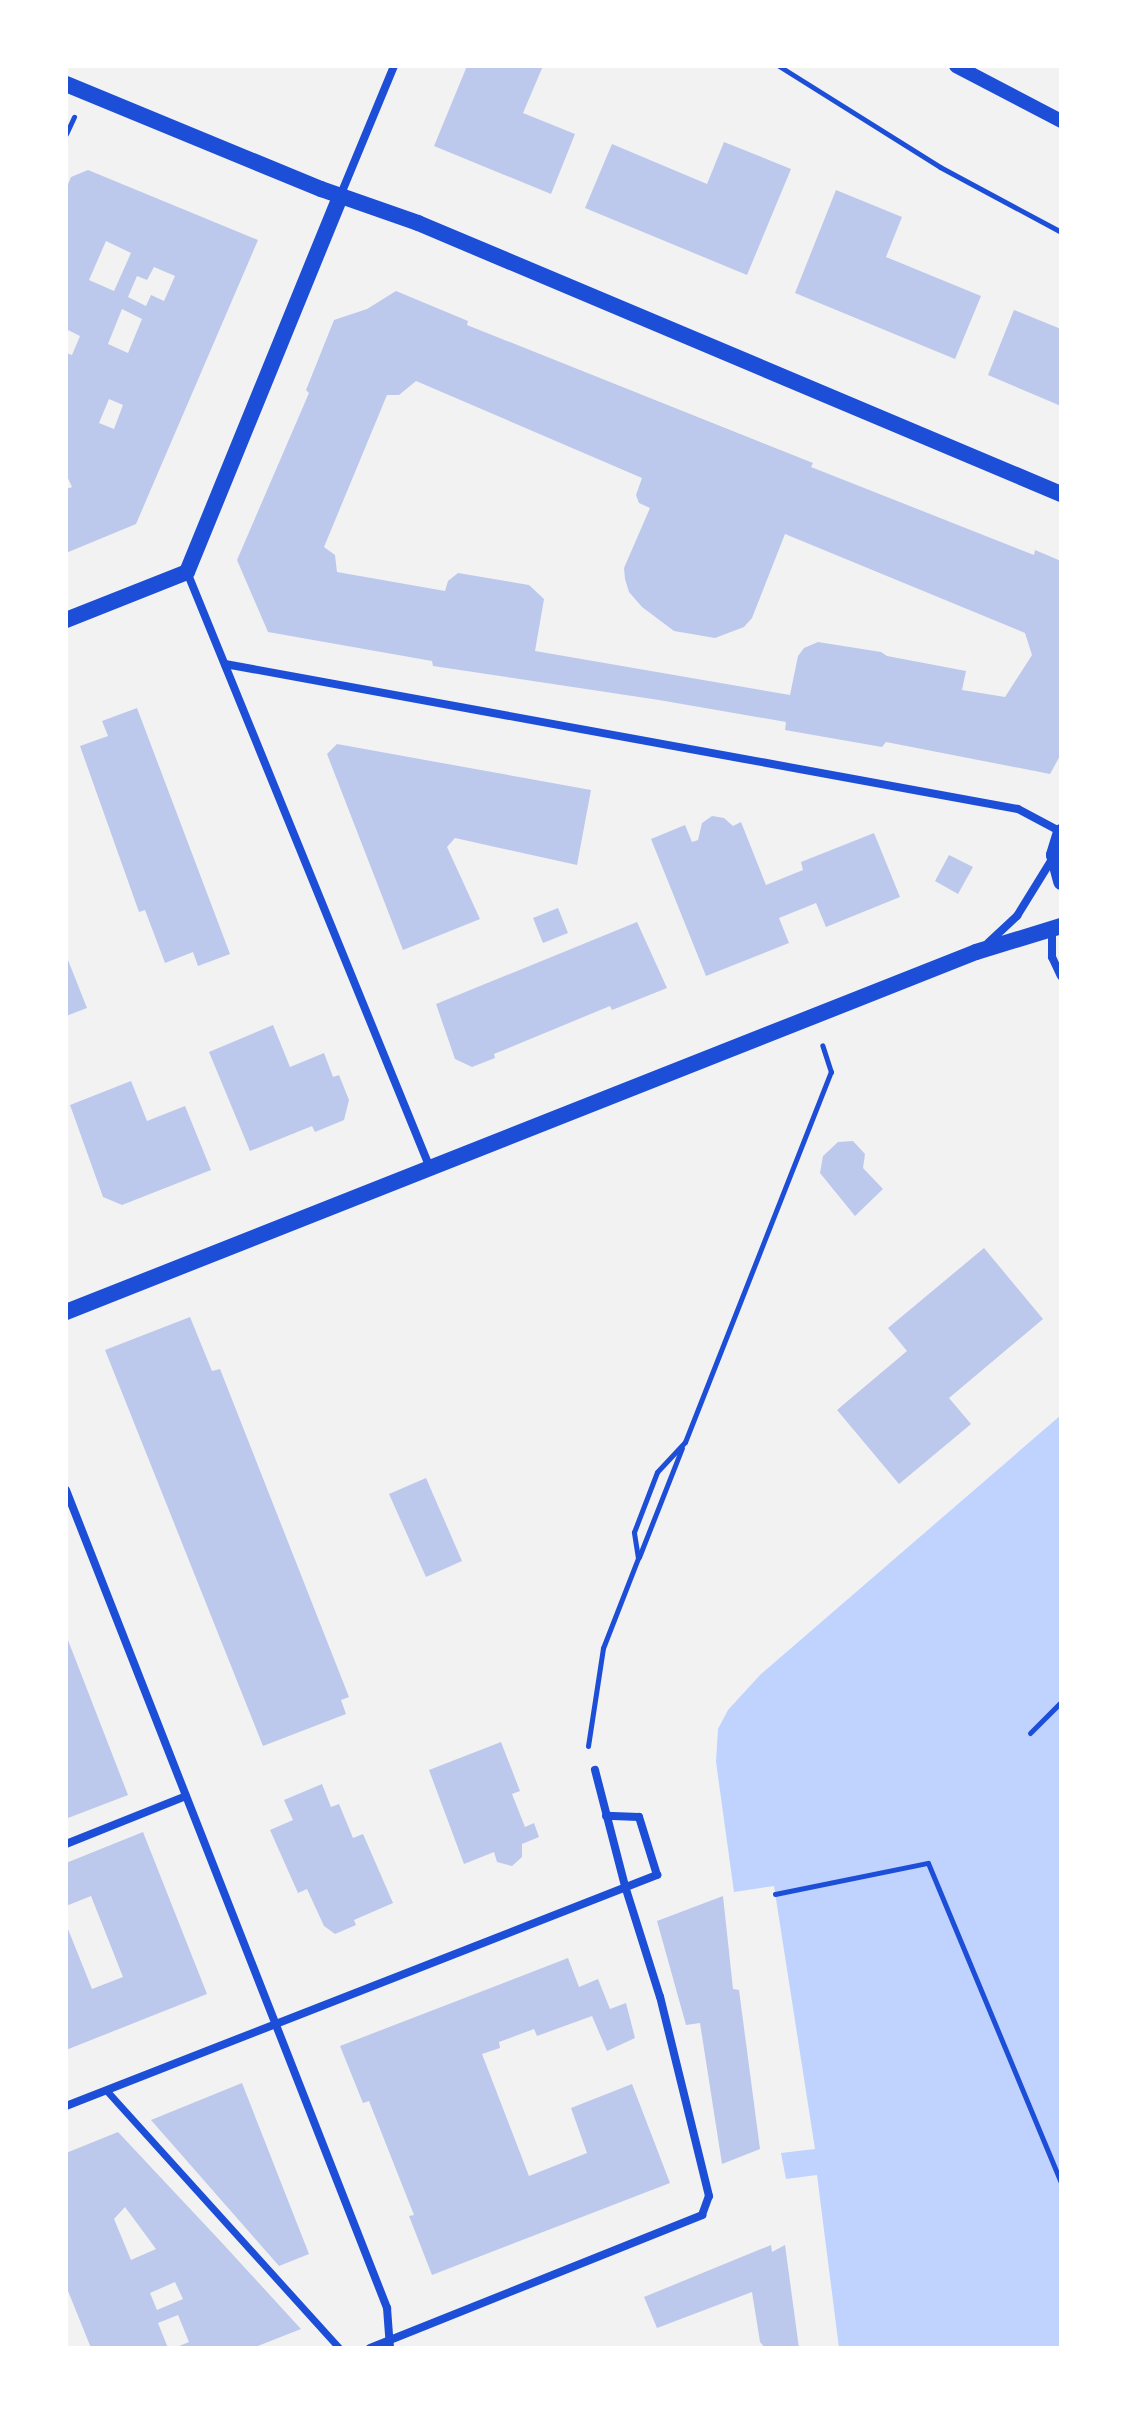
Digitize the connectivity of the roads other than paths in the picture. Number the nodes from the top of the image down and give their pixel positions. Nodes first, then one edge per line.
1 (394, 66) edge
2 (956, 66) edge
3 (67, 88) edge
4 (1061, 121) edge
5 (341, 195) junction
6 (1061, 494) edge
7 (187, 572) junction
8 (66, 620) edge
9 (225, 664) junction
10 (1061, 832) edge
11 (1054, 855) junction
12 (1061, 882) edge
13 (1057, 927) edge
14 (976, 952) junction
15 (1061, 976) edge
16 (430, 1168) junction
17 (66, 1312) edge
18 (66, 1490) edge
19 (595, 1770) road end
20 (186, 1796) junction
21 (606, 1816) junction
22 (66, 1844) edge
23 (625, 1886) junction
24 (275, 2024) junction
25 (106, 2090) junction
26 (66, 2106) edge
27 (390, 2344) edge
28 (339, 2348) edge
29 (370, 2348) edge

1 - 5 street
2 - 4 street
3 - 5 main road
5 - 6 main road
5 - 7 main road
7 - 8 main road
7 - 9 street
9 - 10 street
9 - 16 street
10 - 11 main road
11 - 12 main road
11 - 14 street
13 - 14 main road
13 - 15 street
14 - 16 main road
16 - 17 main road
18 - 20 street
19 - 21 street
20 - 22 street
20 - 24 street
21 - 23 street
21 - 23 street
23 - 24 street
23 - 27 street
24 - 25 street
24 - 27 street
25 - 26 street
25 - 28 street
27 - 29 street

